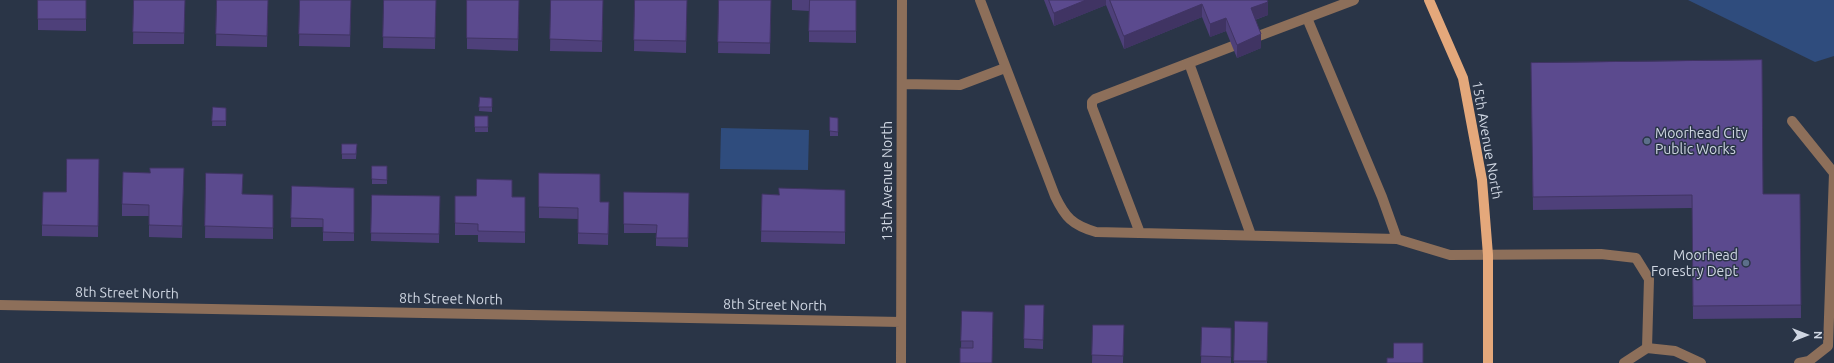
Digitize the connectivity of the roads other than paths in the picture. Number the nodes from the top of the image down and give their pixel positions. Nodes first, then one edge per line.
1 (902, 0) edge
2 (980, 0) edge
3 (1354, 0) edge
4 (1430, 0) edge
5 (1307, 18) junction
6 (1256, 37) edge
7 (1232, 46) edge
8 (1189, 63) junction
9 (1005, 68) junction
10 (902, 84) junction
11 (1792, 121) dead end
12 (1834, 173) edge
13 (1140, 233) junction
14 (1251, 235) junction
15 (1397, 239) junction
16 (1488, 255) junction
17 (0, 305) edge
18 (901, 322) junction
19 (1647, 348) junction
20 (901, 363) edge
21 (1488, 363) edge
22 (1624, 363) edge
23 (1701, 363) edge
24 (1799, 363) edge

1 - 10 street, 13th Avenue North
2 - 9 street
3 - 5 street
4 - 16 main road, 15th Avenue North
5 - 6 street
5 - 15 street
7 - 8 street
8 - 13 street
8 - 14 street
9 - 10 street
9 - 13 street
10 - 18 street, 13th Avenue North
11 - 12 street
12 - 24 street
13 - 14 street
14 - 15 street
15 - 16 street
16 - 19 street
16 - 21 main road, 15th Avenue North
17 - 18 street, 8th Street North
18 - 20 street, 13th Avenue North
19 - 22 street
19 - 23 street

